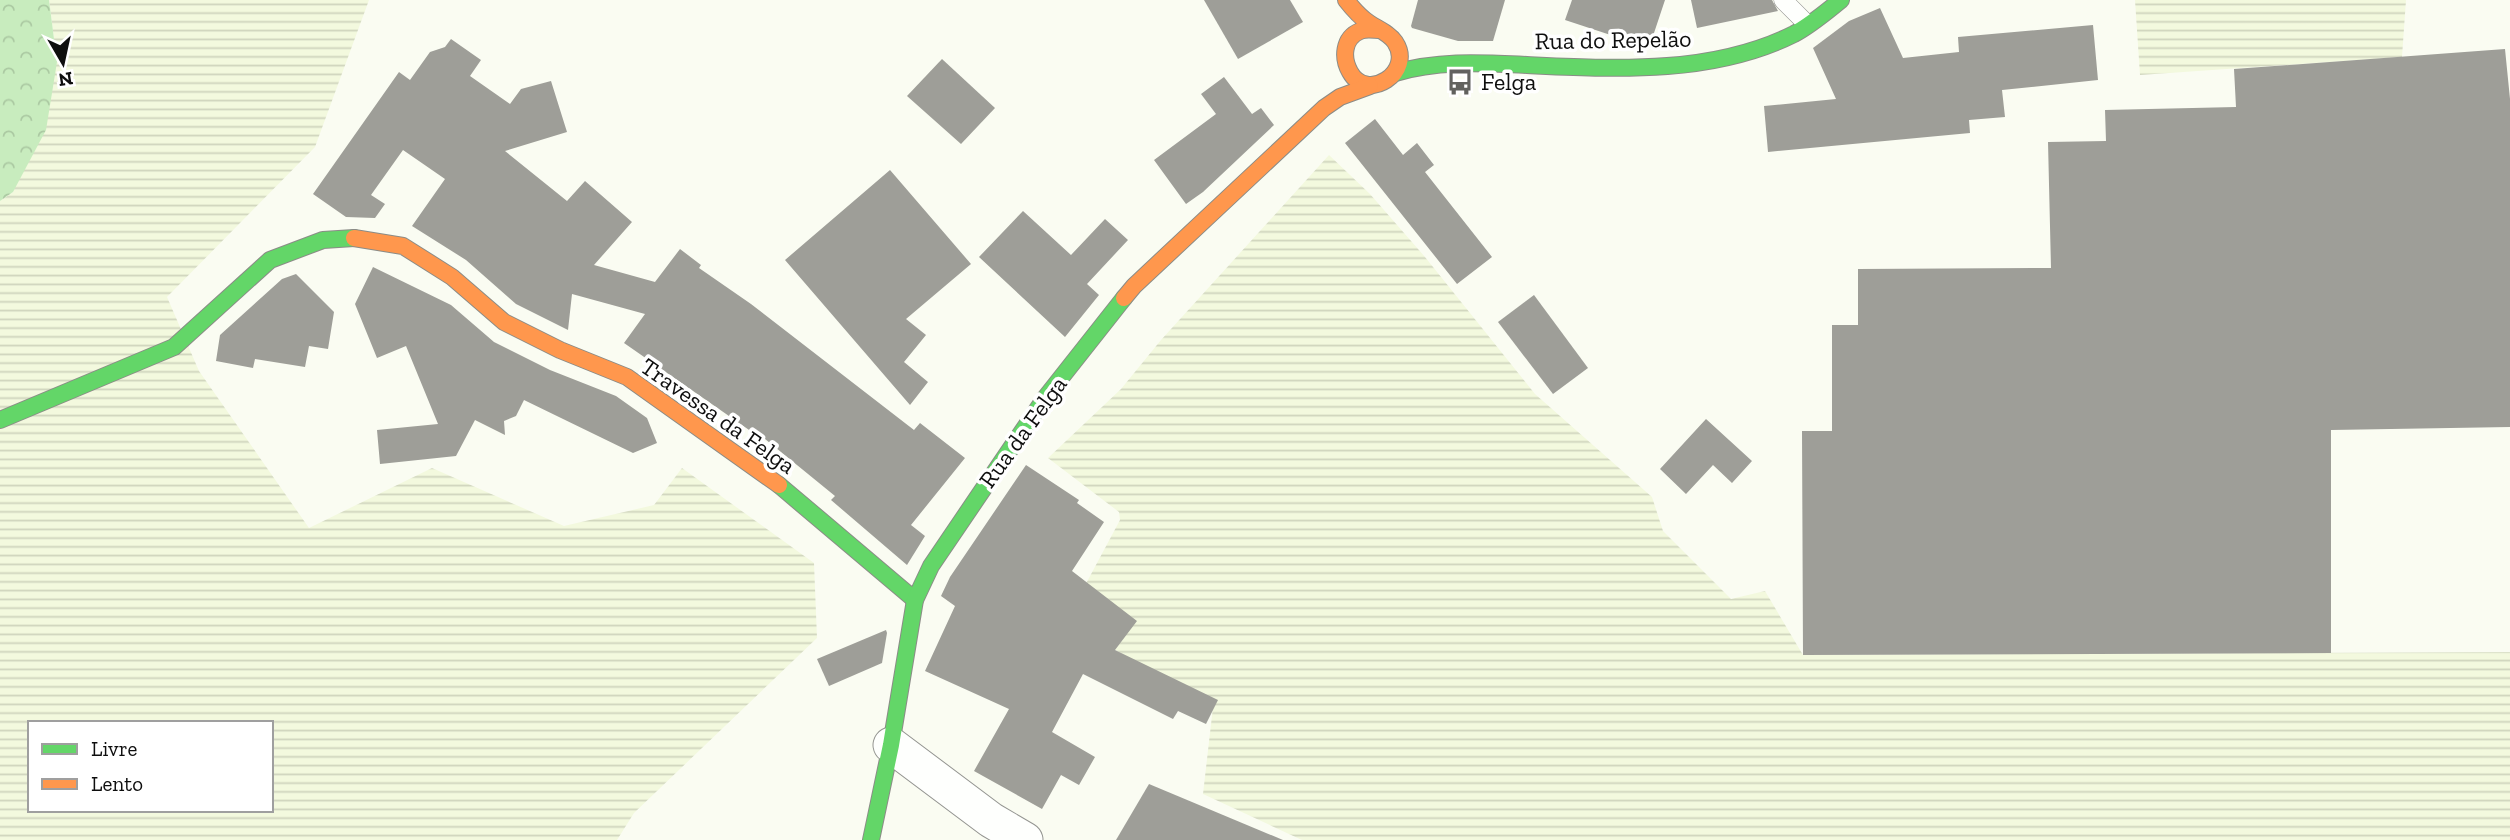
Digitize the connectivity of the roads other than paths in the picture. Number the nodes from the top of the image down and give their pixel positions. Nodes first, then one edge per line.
1 (1339, 0) edge
2 (1346, 0) edge
3 (1783, 0) edge
4 (1842, 0) edge
5 (1807, 24) junction
6 (1387, 34) junction
7 (1344, 53) junction
8 (1454, 62) junction
9 (1395, 74) junction
10 (1370, 86) junction
11 (1325, 108) junction
12 (0, 419) edge
13 (915, 600) junction
14 (891, 746) junction
15 (871, 840) edge
16 (1025, 840) edge

1 - 7 street
2 - 6 street, Rua do Repelão
3 - 5 lane
4 - 5 street, Rua do Repelão
5 - 8 street, Rua do Repelão
6 - 7 street
6 - 8 street, Rua do Repelão
6 - 9 street
7 - 10 street
7 - 11 street, Rua da Felga
8 - 9 street, Rua do Repelão
9 - 10 street
10 - 11 street, Rua da Felga
11 - 13 street, Rua da Felga
12 - 13 street, Travessa da Felga
13 - 14 street, Rua da Felga
14 - 15 street, Rua da Felga
14 - 16 street

